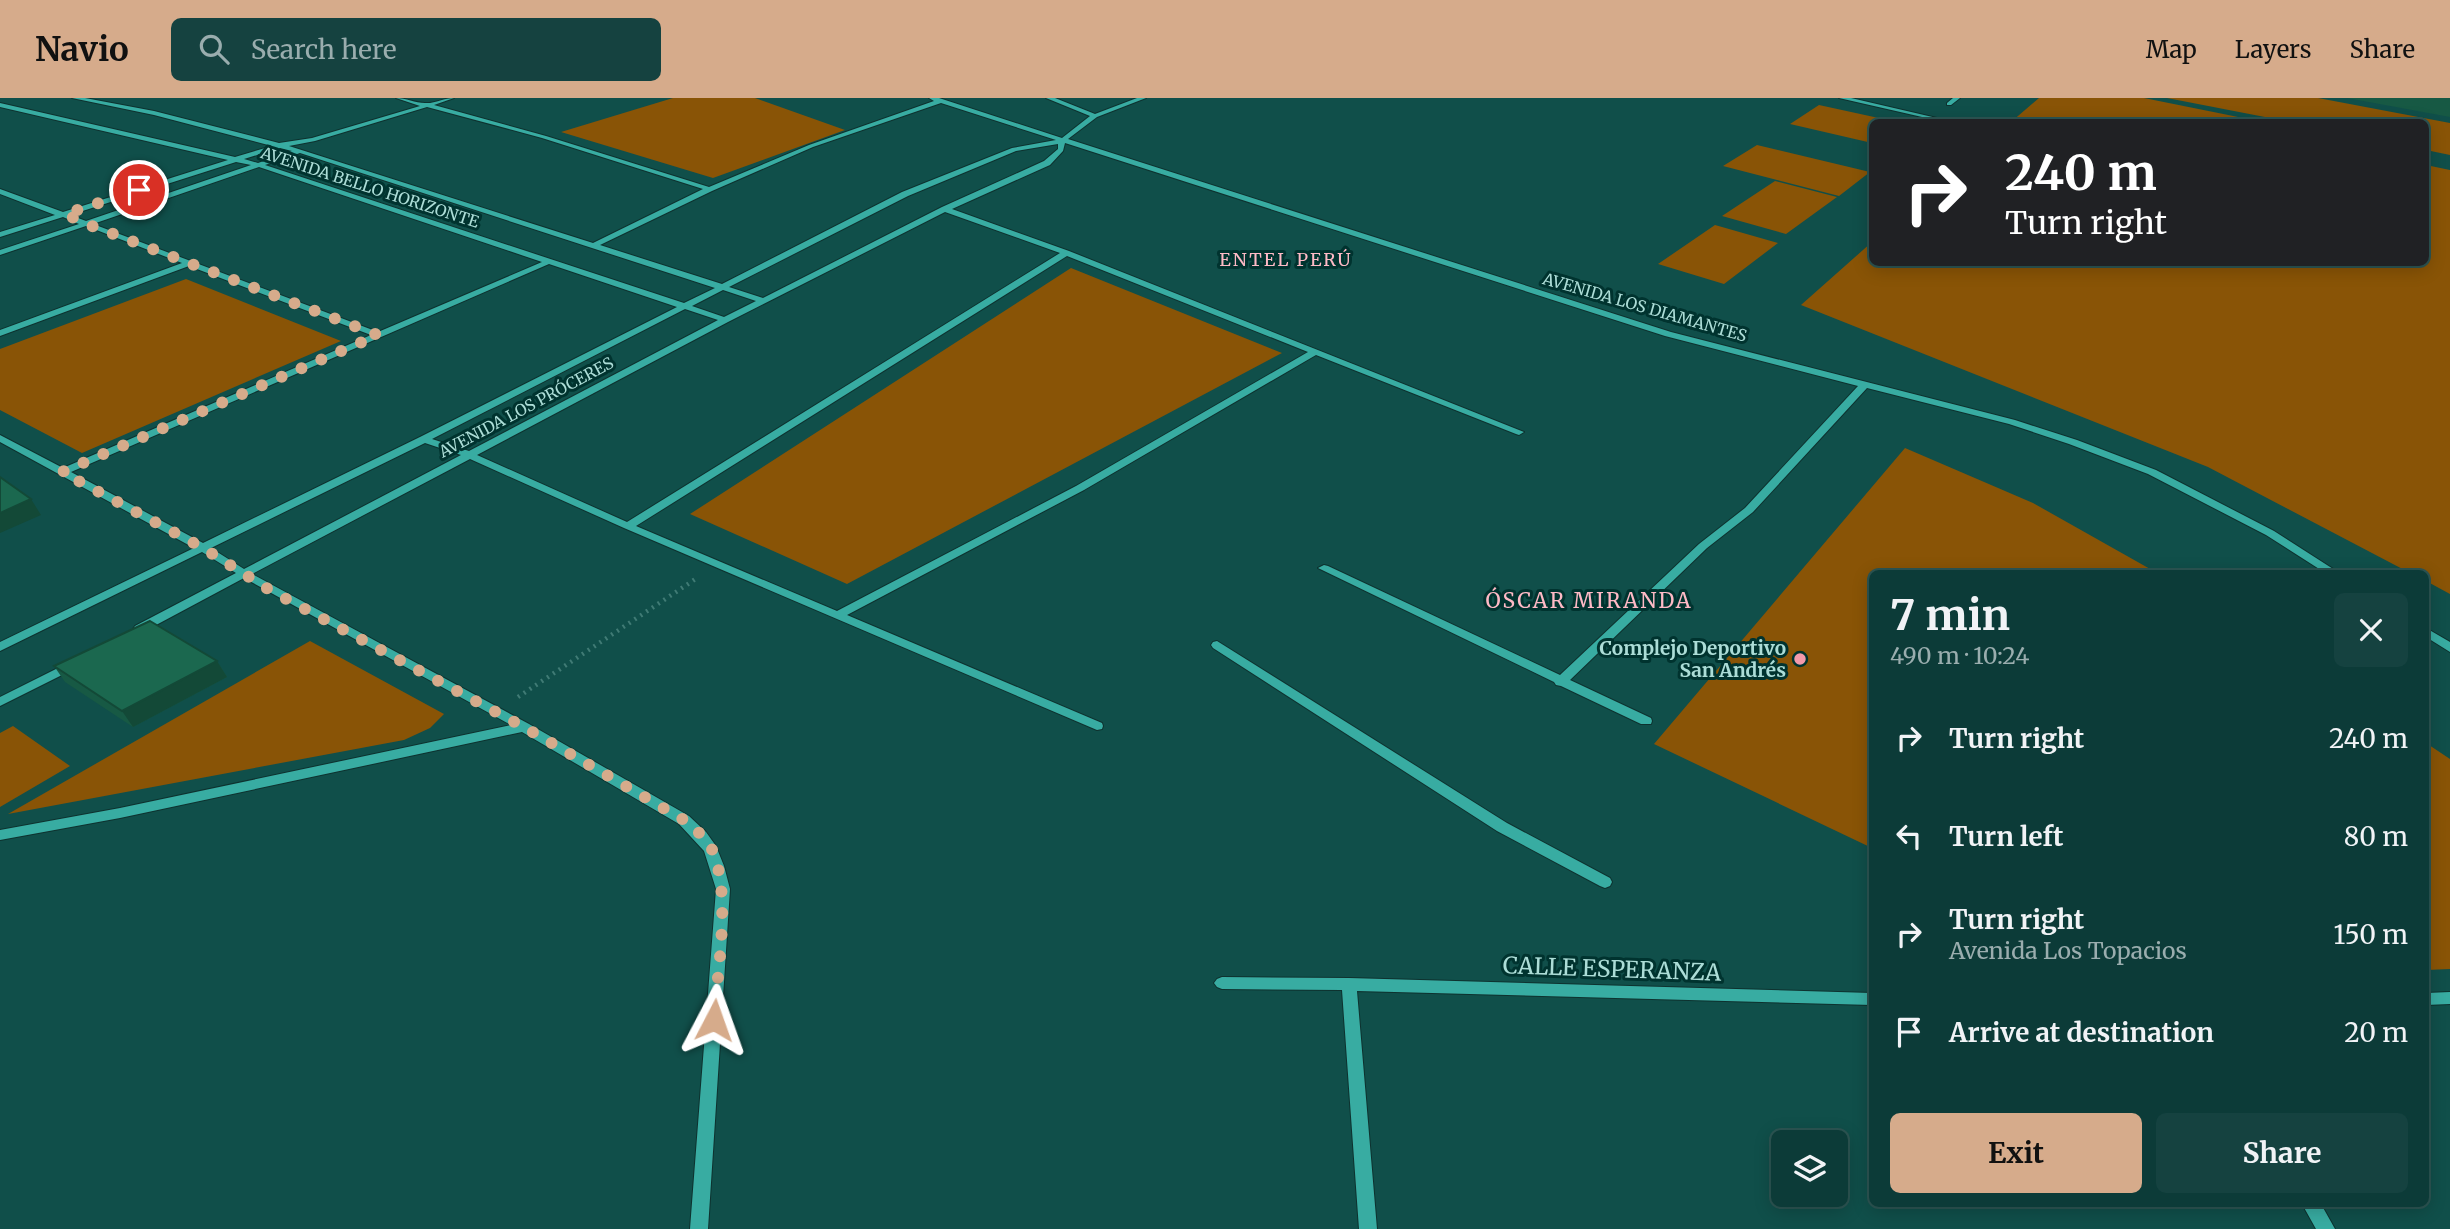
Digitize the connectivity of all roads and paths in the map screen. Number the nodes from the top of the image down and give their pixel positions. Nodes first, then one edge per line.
1 (75, 98) edge
2 (399, 98) edge
3 (451, 98) edge
4 (1049, 98) edge
5 (1143, 98) edge
6 (1842, 98) edge
7 (1957, 98) edge
8 (936, 99) edge
9 (0, 104) edge
10 (1949, 104) dead end
11 (428, 105) junction
12 (1095, 116) junction
13 (1937, 119) edge
14 (313, 140) junction
15 (1062, 141) junction
16 (281, 145) junction
17 (301, 151) junction
18 (237, 159) junction
19 (259, 165) junction
20 (709, 189) junction
21 (0, 191) edge
22 (945, 209) junction
23 (65, 214) junction
24 (87, 224) junction
25 (0, 234) edge
26 (596, 244) junction
27 (0, 253) edge
28 (1066, 253) junction
29 (550, 261) junction
30 (189, 263) junction
31 (724, 287) junction
32 (762, 300) junction
33 (687, 306) junction
34 (725, 320) junction
35 (0, 332) edge
36 (378, 335) junction
37 (1316, 351) junction
38 (1865, 384) junction
39 (1520, 432) dead end
40 (0, 438) edge
41 (424, 439) junction
42 (470, 455) junction
43 (62, 472) junction
44 (628, 526) junction
45 (203, 548) junction
46 (719, 564) junction
47 (1324, 568) dead end
48 (2329, 570) edge
49 (245, 574) junction
50 (837, 615) junction
51 (135, 632) edge
52 (2429, 634) edge
53 (1217, 645) dead end
54 (0, 647) edge
55 (2450, 648) edge
56 (86, 657) edge
57 (1560, 682) junction
58 (0, 702) edge
59 (496, 712) junction
60 (1646, 721) dead end
61 (1097, 726) dead end
62 (524, 727) junction
63 (0, 835) edge
64 (1605, 882) dead end
65 (1222, 983) dead end
66 (1349, 984) junction
67 (2450, 998) edge
68 (1869, 999) edge
69 (2429, 999) edge
70 (2313, 1207) edge
71 (699, 1229) edge
72 (1368, 1229) edge
73 (2326, 1229) edge

1 - 16 street, AVENIDA BELLO HORIZONTE
2 - 11 street
3 - 11 street
4 - 12 street
5 - 12 street, AVENIDA LOS PRÓCERES
6 - 13 street
7 - 10 street
8 - 15 street, AVENIDA LOS DIAMANTES
8 - 20 street
9 - 18 street, AVENIDA BELLO HORIZONTE
11 - 14 street
11 - 20 street
12 - 15 street, AVENIDA LOS PRÓCERES
14 - 16 street
14 - 17 street
15 - 22 street, AVENIDA LOS PRÓCERES
15 - 31 street, AVENIDA LOS PRÓCERES
15 - 38 street, AVENIDA LOS DIAMANTES
16 - 17 street, AVENIDA BELLO HORIZONTE
16 - 18 street
17 - 19 street
17 - 26 street, AVENIDA BELLO HORIZONTE
18 - 19 street, AVENIDA BELLO HORIZONTE
18 - 23 street
19 - 24 street
19 - 29 street, AVENIDA BELLO HORIZONTE
20 - 26 street
21 - 23 street
22 - 28 street
22 - 32 street, AVENIDA LOS PRÓCERES
23 - 24 street
23 - 25 street
24 - 27 street
24 - 30 street
26 - 31 street, AVENIDA BELLO HORIZONTE
28 - 37 street
28 - 44 street
29 - 33 street, AVENIDA BELLO HORIZONTE
29 - 36 street
30 - 35 street
30 - 36 street
31 - 32 street, AVENIDA BELLO HORIZONTE
31 - 33 street, AVENIDA LOS PRÓCERES
32 - 34 street, AVENIDA LOS PRÓCERES
33 - 34 street, AVENIDA BELLO HORIZONTE
33 - 41 street, AVENIDA LOS PRÓCERES
34 - 42 street, AVENIDA LOS PRÓCERES
36 - 43 street
37 - 39 street
37 - 50 street
38 - 48 street, AVENIDA LOS DIAMANTES
38 - 57 street
40 - 43 street
41 - 42 street
41 - 45 street, AVENIDA LOS PRÓCERES
42 - 44 street
42 - 49 street, AVENIDA LOS PRÓCERES
43 - 45 street
44 - 46 street
45 - 49 street
45 - 54 street, AVENIDA LOS PRÓCERES
46 - 50 street
46 - 59 path
47 - 57 street
49 - 51 street, AVENIDA LOS PRÓCERES
49 - 59 street
50 - 61 street
52 - 55 street
53 - 64 street
56 - 58 street
57 - 60 street
59 - 62 street
62 - 63 street
62 - 71 street
65 - 66 street, CALLE ESPERANZA
66 - 68 street, CALLE ESPERANZA
66 - 72 street
67 - 69 street
70 - 73 street

